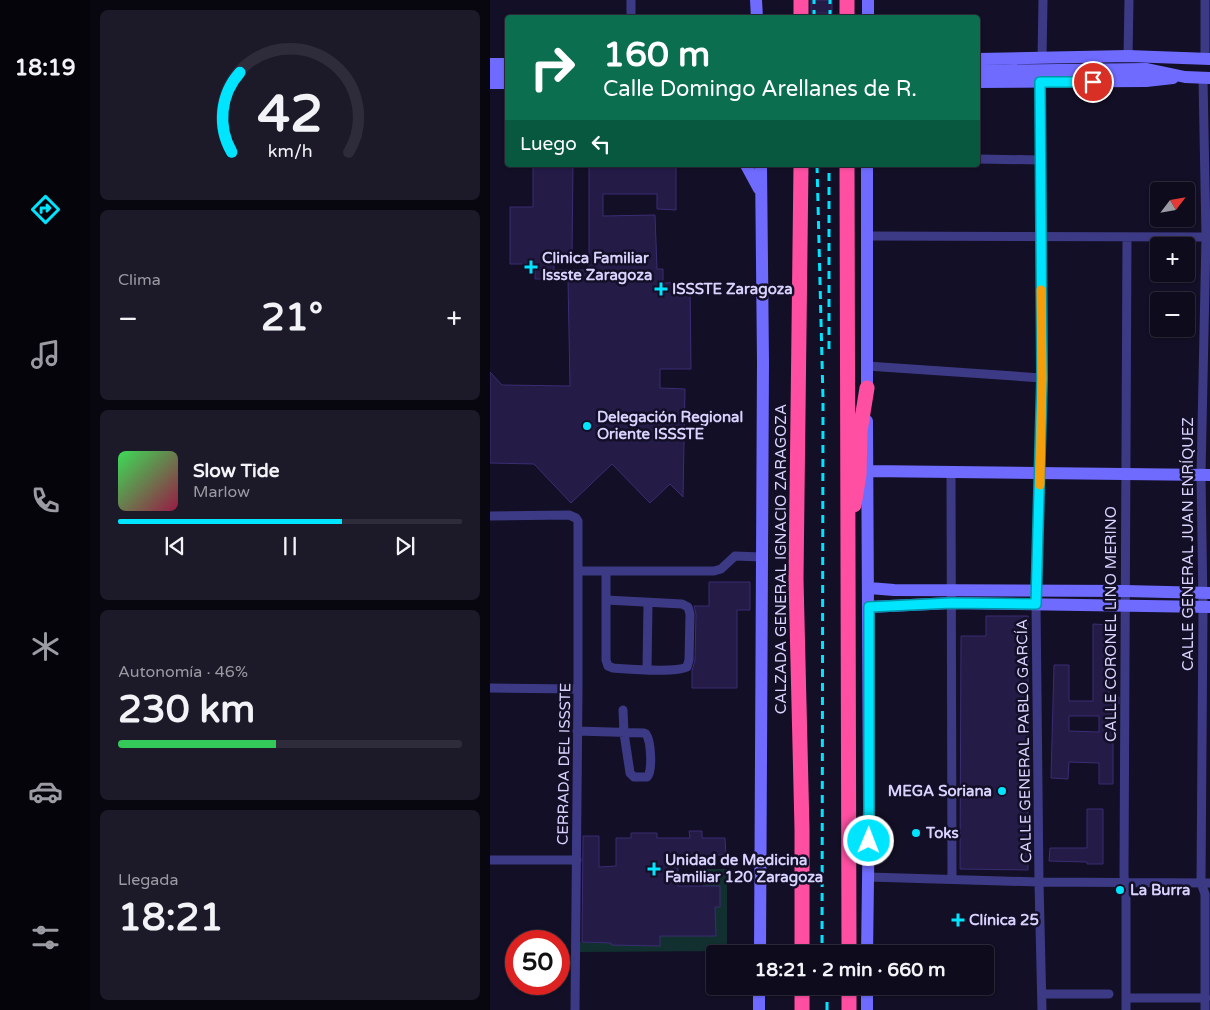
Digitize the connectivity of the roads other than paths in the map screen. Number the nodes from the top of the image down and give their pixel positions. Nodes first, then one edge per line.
1 (631, 0) edge
2 (756, 0) edge
3 (801, 0) edge
4 (847, 0) edge
5 (868, 0) edge
6 (1043, 0) edge
7 (1129, 0) edge
8 (1206, 0) edge
9 (631, 15) edge
10 (757, 15) edge
11 (801, 15) edge
12 (847, 15) edge
13 (868, 15) edge
14 (1128, 56) junction
15 (1042, 58) junction
16 (980, 59) edge
17 (1182, 59) junction
18 (1208, 59) edge
19 (490, 64) edge
20 (505, 64) edge
21 (1146, 68) junction
22 (980, 70) edge
23 (490, 74) edge
24 (505, 74) edge
25 (1185, 77) junction
26 (1206, 78) edge
27 (980, 82) edge
28 (1040, 82) junction
29 (490, 83) edge
30 (505, 83) edge
31 (980, 160) edge
32 (1039, 160) junction
33 (747, 167) edge
34 (761, 167) edge
35 (790, 167) edge
36 (800, 167) edge
37 (847, 167) edge
38 (867, 167) edge
39 (761, 199) junction
40 (800, 207) junction
41 (867, 236) junction
42 (1040, 236) junction
43 (1208, 237) edge
44 (1127, 238) junction
45 (867, 366) junction
46 (1042, 378) junction
47 (867, 388) junction
48 (868, 471) junction
49 (951, 472) junction
50 (1040, 474) junction
51 (1124, 474) junction
52 (1205, 475) edge
53 (490, 516) edge
54 (847, 554) junction
55 (762, 557) junction
56 (579, 572) junction
57 (606, 572) junction
58 (869, 588) junction
59 (894, 590) junction
60 (1125, 590) junction
61 (1206, 593) edge
62 (951, 597) junction
63 (1037, 597) junction
64 (606, 600) junction
65 (648, 603) junction
66 (895, 605) junction
67 (1124, 605) junction
68 (869, 607) junction
69 (1206, 607) edge
70 (647, 669) junction
71 (490, 688) edge
72 (578, 689) junction
73 (623, 710) dead end
74 (577, 731) junction
75 (624, 733) junction
76 (490, 860) edge
77 (577, 860) junction
78 (869, 877) junction
79 (952, 878) junction
80 (1039, 882) junction
81 (1124, 882) junction
82 (1205, 884) edge
83 (760, 945) edge
84 (802, 945) edge
85 (849, 945) edge
86 (867, 945) edge
87 (1042, 994) junction
88 (1109, 994) dead end
89 (759, 995) edge
90 (802, 995) edge
91 (849, 995) edge
92 (867, 995) edge
93 (1126, 998) junction
94 (1206, 998) junction
95 (576, 1010) edge
96 (759, 1010) edge
97 (802, 1010) edge
98 (849, 1010) edge
99 (867, 1010) edge
100 (1042, 1010) edge
101 (1126, 1010) edge
102 (1205, 1010) edge

1 - 9 street
2 - 10 street
3 - 11 highway
4 - 12 highway
5 - 13 street
6 - 15 street
7 - 14 street
8 - 18 street
14 - 15 street
14 - 17 street
15 - 16 street
17 - 18 street
17 - 21 street
19 - 20 street
21 - 22 street
21 - 25 street
23 - 24 street
25 - 26 street
25 - 28 street
26 - 43 street, CALLE GENERAL JUAN ENRÍQUEZ
27 - 28 street
28 - 32 street, CALLE GENERAL PABLO GARCÍA
29 - 30 street
31 - 32 street
32 - 42 street, CALLE GENERAL PABLO GARCÍA
33 - 39 street
34 - 39 street, CALZADA GENERAL IGNACIO ZARAGOZA
35 - 40 highway
36 - 40 highway, CALZADA GENERAL IGNACIO ZARAGOZA
37 - 54 highway
38 - 41 street
39 - 55 street, CALZADA GENERAL IGNACIO ZARAGOZA
40 - 84 highway, CALZADA GENERAL IGNACIO ZARAGOZA
41 - 42 street
41 - 45 street
42 - 44 street
42 - 46 street, CALLE GENERAL PABLO GARCÍA
43 - 44 street
43 - 52 street, CALLE GENERAL JUAN ENRÍQUEZ
44 - 51 street, CALLE CORONEL LINO MERINO
45 - 46 street
45 - 47 street
46 - 50 street, CALLE GENERAL PABLO GARCÍA
47 - 48 street
47 - 54 highway
48 - 49 street
48 - 58 street
49 - 50 street
49 - 62 street
50 - 51 street
50 - 63 street, CALLE GENERAL PABLO GARCÍA
51 - 52 street
51 - 60 street, CALLE CORONEL LINO MERINO
52 - 61 street, CALLE GENERAL JUAN ENRÍQUEZ
53 - 56 street, CERRADA DEL ISSSTE
54 - 85 highway
55 - 57 street
55 - 83 street, CALZADA GENERAL IGNACIO ZARAGOZA
56 - 57 street
56 - 72 street, CERRADA DEL ISSSTE
57 - 64 street
58 - 59 street
58 - 68 street
59 - 62 street
59 - 66 street
60 - 61 street
60 - 63 street
60 - 67 street, CALLE CORONEL LINO MERINO
61 - 69 street, CALLE GENERAL JUAN ENRÍQUEZ
62 - 63 street
62 - 66 street
62 - 79 street
63 - 67 street
63 - 80 street, CALLE GENERAL PABLO GARCÍA
64 - 65 street
64 - 70 street
65 - 70 street
65 - 70 street
66 - 68 street
67 - 69 street
67 - 81 street, CALLE CORONEL LINO MERINO
68 - 78 street
69 - 82 street, CALLE GENERAL JUAN ENRÍQUEZ
71 - 72 street
72 - 74 street, CERRADA DEL ISSSTE
73 - 75 street
74 - 75 street
74 - 77 street, CERRADA DEL ISSSTE
75 - 75 street
76 - 77 street
77 - 95 street, CERRADA DEL ISSSTE
78 - 79 street
78 - 86 street
79 - 80 street
80 - 81 street
80 - 87 street, CALLE GENERAL PABLO GARCÍA
81 - 82 street
81 - 93 street, CALLE CORONEL LINO MERINO
82 - 94 street, CALLE GENERAL JUAN ENRÍQUEZ
87 - 88 street
87 - 100 street, CALLE GENERAL PABLO GARCÍA
89 - 96 street
90 - 97 highway
91 - 98 highway
92 - 99 street
93 - 94 street
93 - 101 street, CALLE CORONEL LINO MERINO
94 - 102 street, CALLE GENERAL JUAN ENRÍQUEZ

